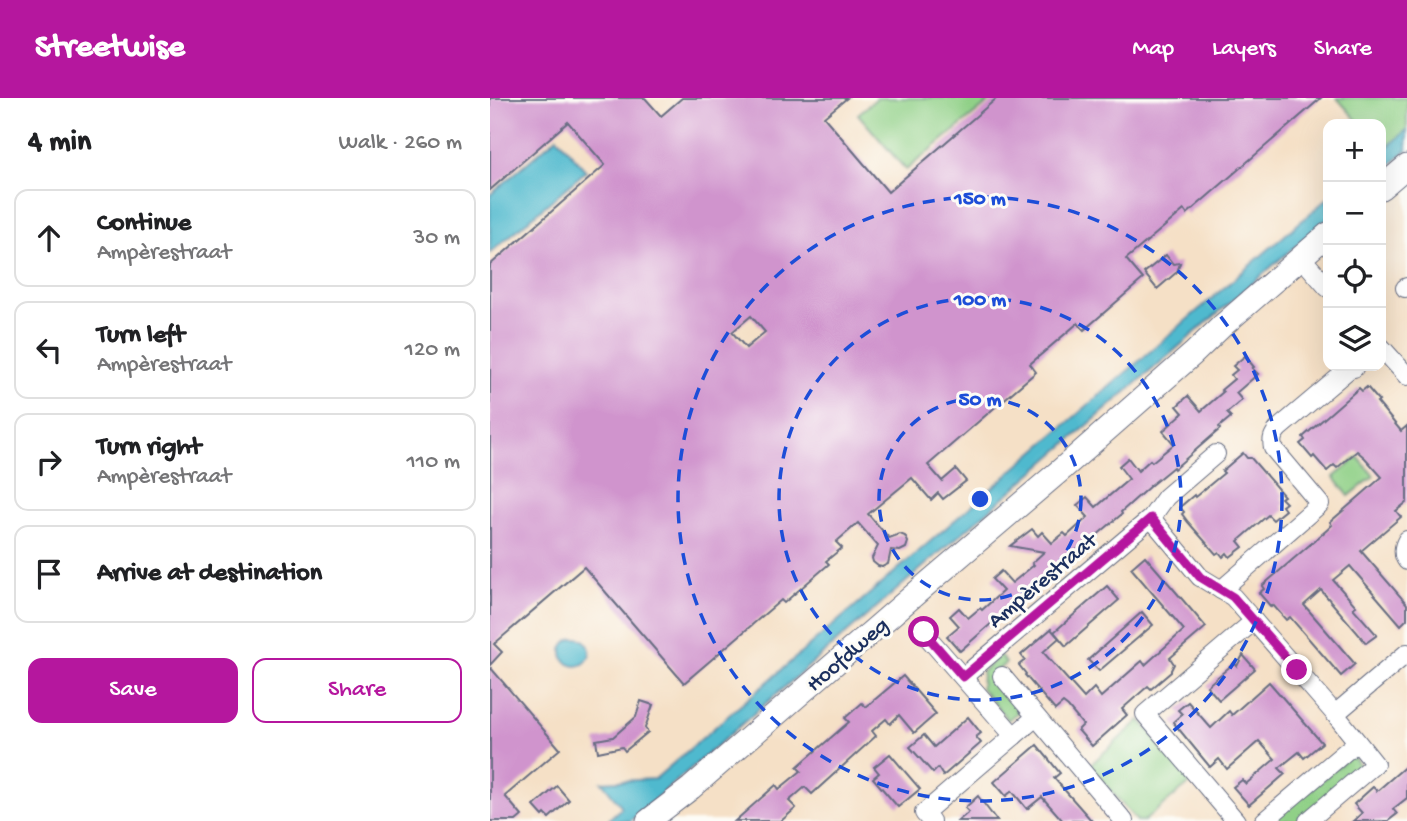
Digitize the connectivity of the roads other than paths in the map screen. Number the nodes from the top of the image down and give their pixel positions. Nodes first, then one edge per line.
1 (1407, 166) edge
2 (1407, 181) edge
3 (1386, 184) edge
4 (1386, 200) edge
5 (1323, 240) edge
6 (1323, 252) edge
7 (1305, 262) junction
8 (1323, 282) edge
9 (1386, 353) edge
10 (1347, 371) edge
11 (1407, 376) edge
12 (1216, 454) dead end
13 (1151, 518) junction
14 (1407, 540) edge
15 (1407, 561) edge
16 (1221, 590) junction
17 (1254, 621) junction
18 (924, 632) dead end
19 (1407, 653) edge
20 (1002, 676) dead end
21 (963, 677) junction
22 (1335, 715) junction
23 (1037, 717) junction
24 (1014, 736) junction
25 (1357, 742) junction
26 (691, 788) junction
27 (648, 821) edge
28 (662, 821) edge
29 (931, 821) edge
30 (1124, 821) edge
31 (1236, 821) edge
32 (1264, 821) edge
33 (1308, 821) edge

1 - 3 main road
2 - 4 main road
5 - 7 main road, Hoofdweg
6 - 7 main road, Hoofdweg
7 - 8 street
7 - 26 main road, Hoofdweg
9 - 11 street
10 - 16 street
12 - 13 street, Ampèrestraat
13 - 16 street
13 - 21 street, Ampèrestraat
14 - 15 street
16 - 17 street
17 - 22 street
17 - 31 street
18 - 21 street
19 - 22 street
20 - 23 street
21 - 24 street
22 - 25 street
23 - 24 street
23 - 30 street
24 - 29 street
25 - 32 street
25 - 33 street
26 - 27 main road, Hoofdweg
26 - 28 main road, Hoofdweg

